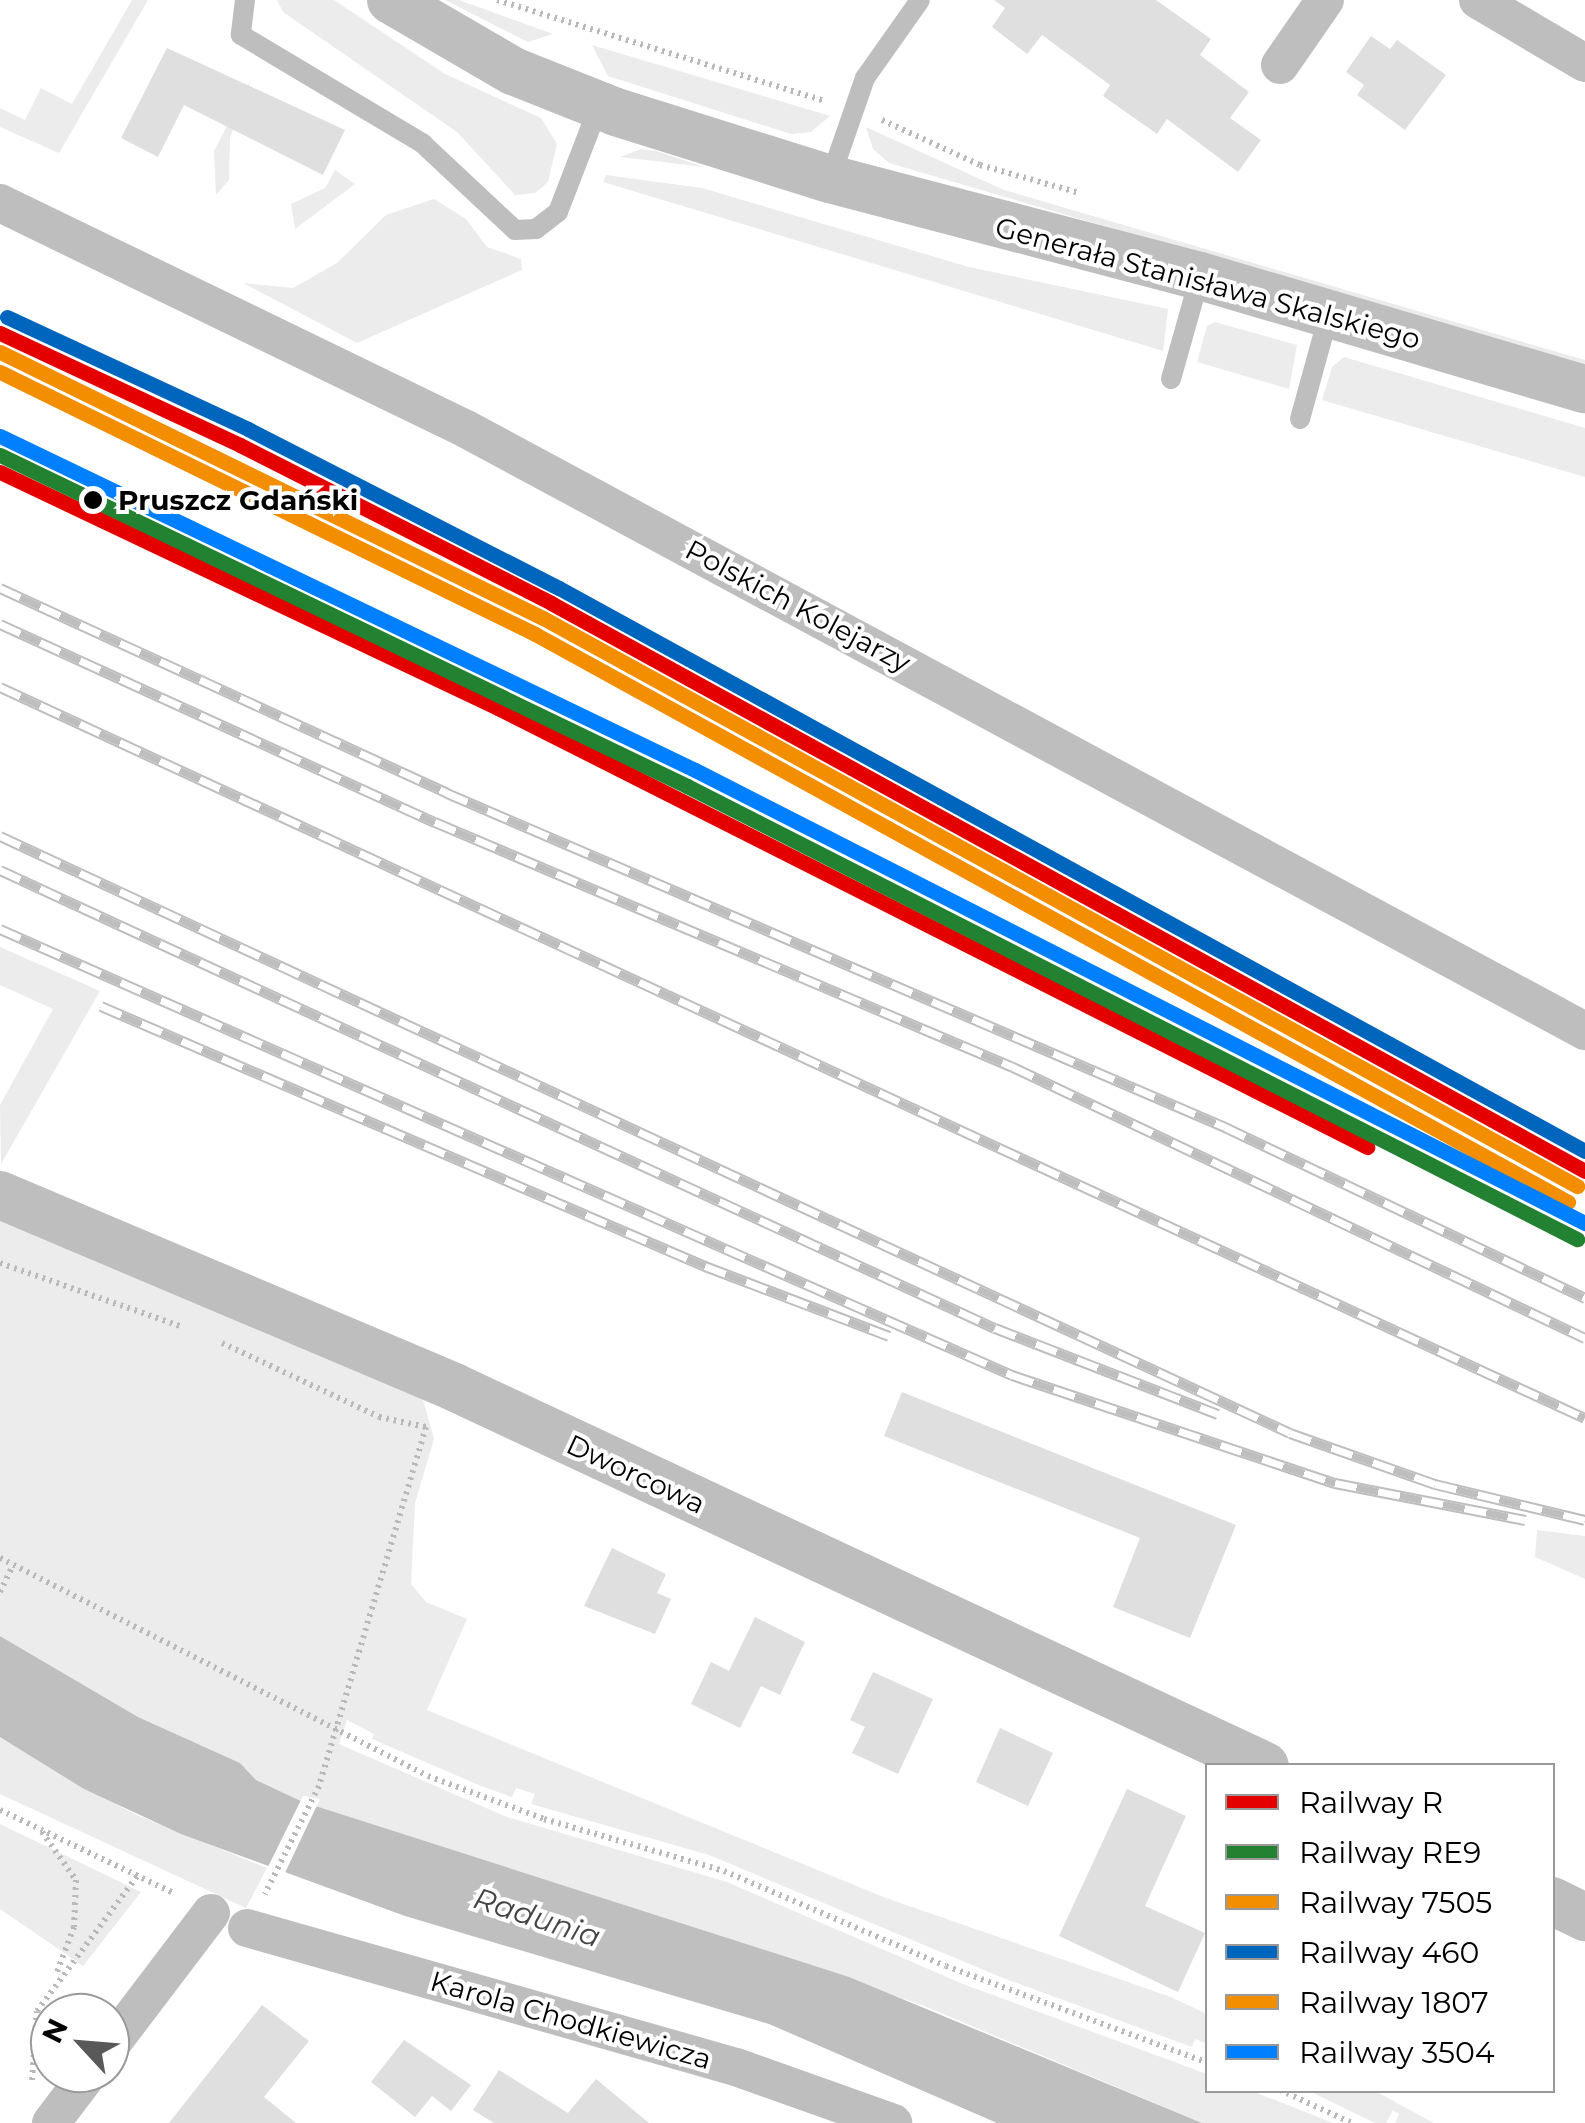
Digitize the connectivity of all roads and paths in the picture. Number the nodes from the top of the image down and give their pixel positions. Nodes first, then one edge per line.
1 (245, 0) edge
2 (391, 0) edge
3 (498, 0) edge
4 (920, 0) edge
5 (1325, 0) edge
6 (1478, 0) edge
7 (1585, 64) edge
8 (1280, 65) dead end
9 (599, 106) junction
10 (852, 108) junction
11 (830, 179) junction
12 (1088, 196) dead end
13 (0, 203) edge
14 (1200, 276) junction
15 (1329, 314) junction
16 (1171, 379) dead end
17 (1585, 389) edge
18 (1300, 419) dead end
19 (1585, 1031) edge
20 (0, 1195) edge
21 (0, 1263) edge
22 (189, 1329) dead end
23 (207, 1337) dead end
24 (0, 1558) edge
25 (13, 1564) junction
26 (0, 1591) edge
27 (334, 1730) junction
28 (1259, 1763) edge
29 (0, 1810) edge
30 (38, 1828) junction
31 (1555, 1903) edge
32 (255, 1912) joint
33 (210, 1913) dead end
34 (1585, 1917) edge
35 (54, 1981) junction
36 (47, 1993) edge
37 (130, 2019) edge
38 (1205, 2063) edge
39 (74, 2093) edge
40 (1287, 2093) edge
41 (51, 2123) edge
42 (892, 2123) edge
43 (1352, 2123) edge

1 - 9 lane
2 - 9 street, Generała Stanisława Skalskiego
3 - 10 path
4 - 10 lane
5 - 8 street
6 - 7 street
9 - 11 street, Generała Stanisława Skalskiego
10 - 11 lane
10 - 12 path
11 - 14 street, Generała Stanisława Skalskiego
13 - 19 street, Polskich Kolejarzy
14 - 15 street, Generała Stanisława Skalskiego
14 - 16 lane
15 - 17 street, Generała Stanisława Skalskiego
15 - 18 lane
20 - 28 street, Dworcowa
21 - 22 path
23 - 27 path
24 - 25 path
25 - 26 path
25 - 27 path
27 - 32 path
27 - 38 path
29 - 30 path
30 - 35 path
30 - 35 path
31 - 34 street
32 - 42 street, Karola Chodkiewicza
33 - 37 street
35 - 36 path
39 - 41 street
40 - 43 path

